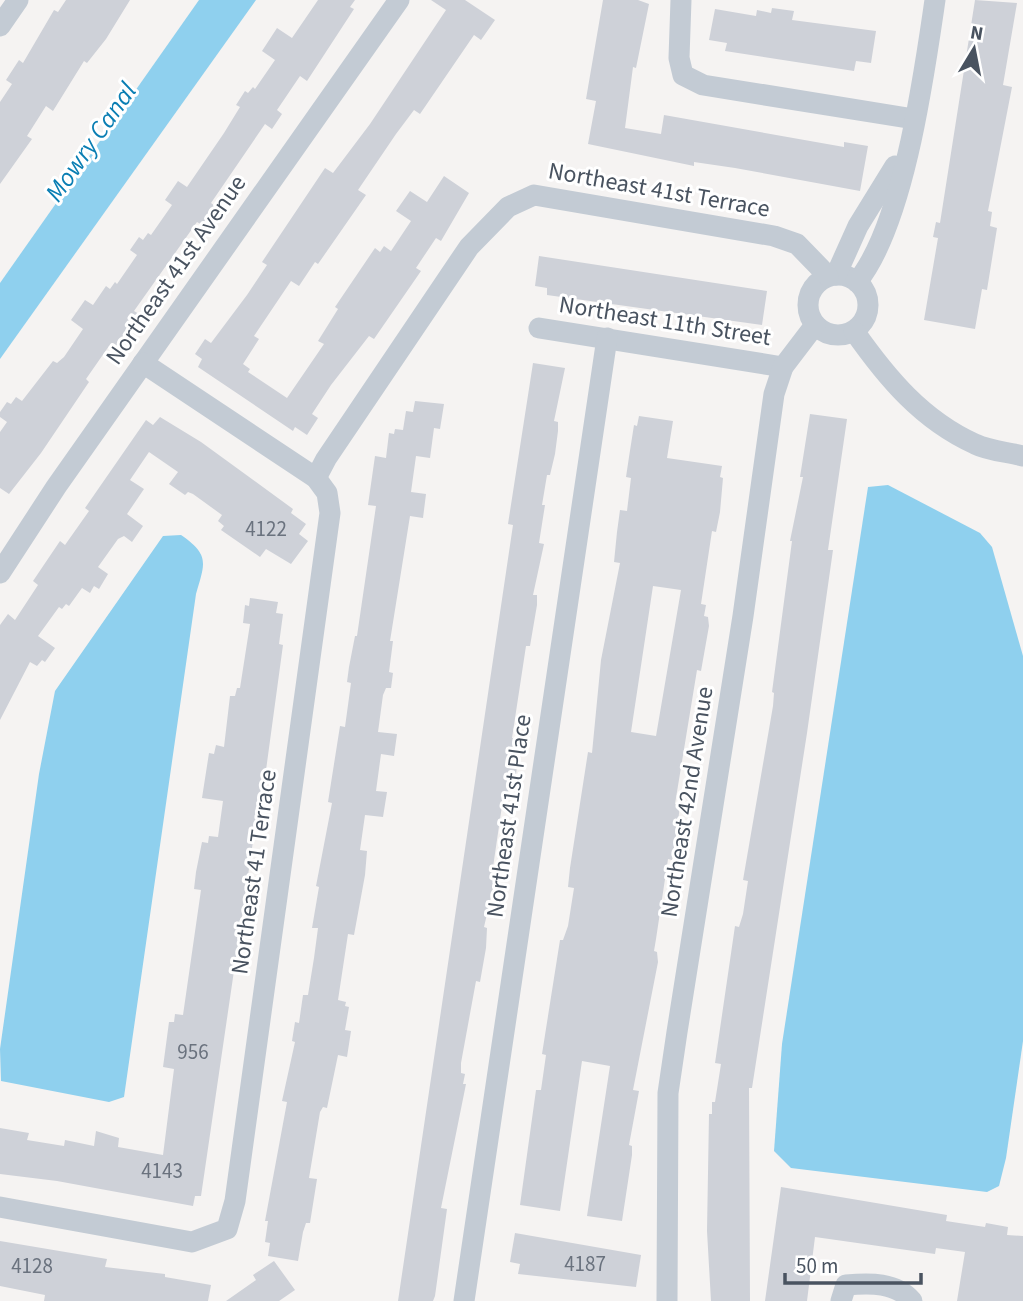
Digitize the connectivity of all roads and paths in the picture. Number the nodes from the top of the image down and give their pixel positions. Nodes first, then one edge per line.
1 (18, 0) edge
2 (399, 0) edge
3 (681, 0) edge
4 (935, 0) edge
5 (0, 26) edge
6 (914, 119) junction
7 (908, 144) junction
8 (863, 219) junction
9 (885, 230) junction
10 (832, 276) junction
11 (857, 282) junction
12 (816, 326) junction
13 (539, 328) dead end
14 (854, 331) junction
15 (607, 338) junction
16 (143, 363) junction
17 (783, 367) junction
18 (1023, 456) edge
19 (316, 478) junction
20 (0, 573) edge
21 (0, 1207) edge
22 (464, 1301) edge
23 (667, 1301) edge
24 (841, 1301) edge
25 (912, 1301) edge

1 - 5 street
2 - 16 street, Northeast 41st Avenue
3 - 6 street
4 - 6 street
6 - 7 street
7 - 8 street
7 - 9 street
8 - 9 street
8 - 10 street
9 - 11 street
10 - 11 street
10 - 12 street
10 - 19 street, Northeast 41st Terrace
11 - 14 street
12 - 14 street
12 - 17 street, Northeast 42nd Avenue
13 - 15 street, Northeast 11th Street
14 - 18 street
15 - 17 street, Northeast 11th Street
15 - 22 street, Northeast 41st Place
16 - 19 street
16 - 20 street, Northeast 41st Avenue
17 - 23 street, Northeast 42nd Avenue
19 - 21 street, Northeast 41 Terrace
24 - 25 street

